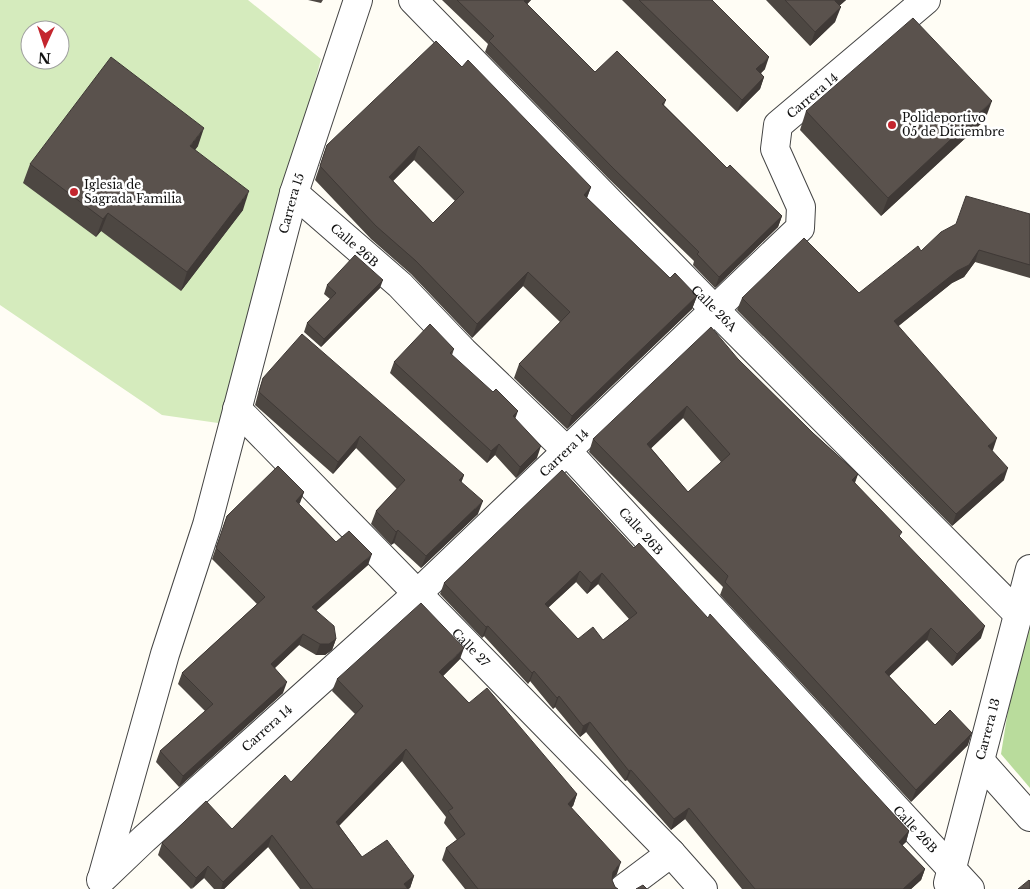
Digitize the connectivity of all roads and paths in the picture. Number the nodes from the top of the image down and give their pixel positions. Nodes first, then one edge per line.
1 (358, 0) edge
2 (413, 0) edge
3 (926, 0) edge
4 (294, 193) junction
5 (714, 309) junction
6 (237, 409) junction
7 (566, 450) junction
8 (1030, 569) edge
9 (418, 593) junction
10 (1018, 614) junction
11 (981, 762) junction
12 (1030, 817) edge
13 (671, 853) junction
14 (949, 879) edge
15 (100, 885) edge
16 (623, 889) edge
17 (703, 889) edge
18 (970, 889) edge

1 - 4 street, Carrera 15
2 - 5 street, Calle 26A
3 - 5 street, Carrera 14
4 - 6 street, Carrera 15
4 - 7 street, Calle 26B
5 - 7 street, Carrera 14
5 - 10 street, Calle 26A
6 - 9 street, Calle 27
6 - 15 street, Carrera 15
7 - 9 street, Carrera 14
7 - 14 street, Calle 26B
8 - 10 street, Carrera 13
9 - 13 street, Calle 27
9 - 15 street, Carrera 14
10 - 11 street, Carrera 13
11 - 12 street
11 - 14 street, Carrera 13
13 - 16 street
13 - 17 street, Calle 27
14 - 18 street, Calle 26B

